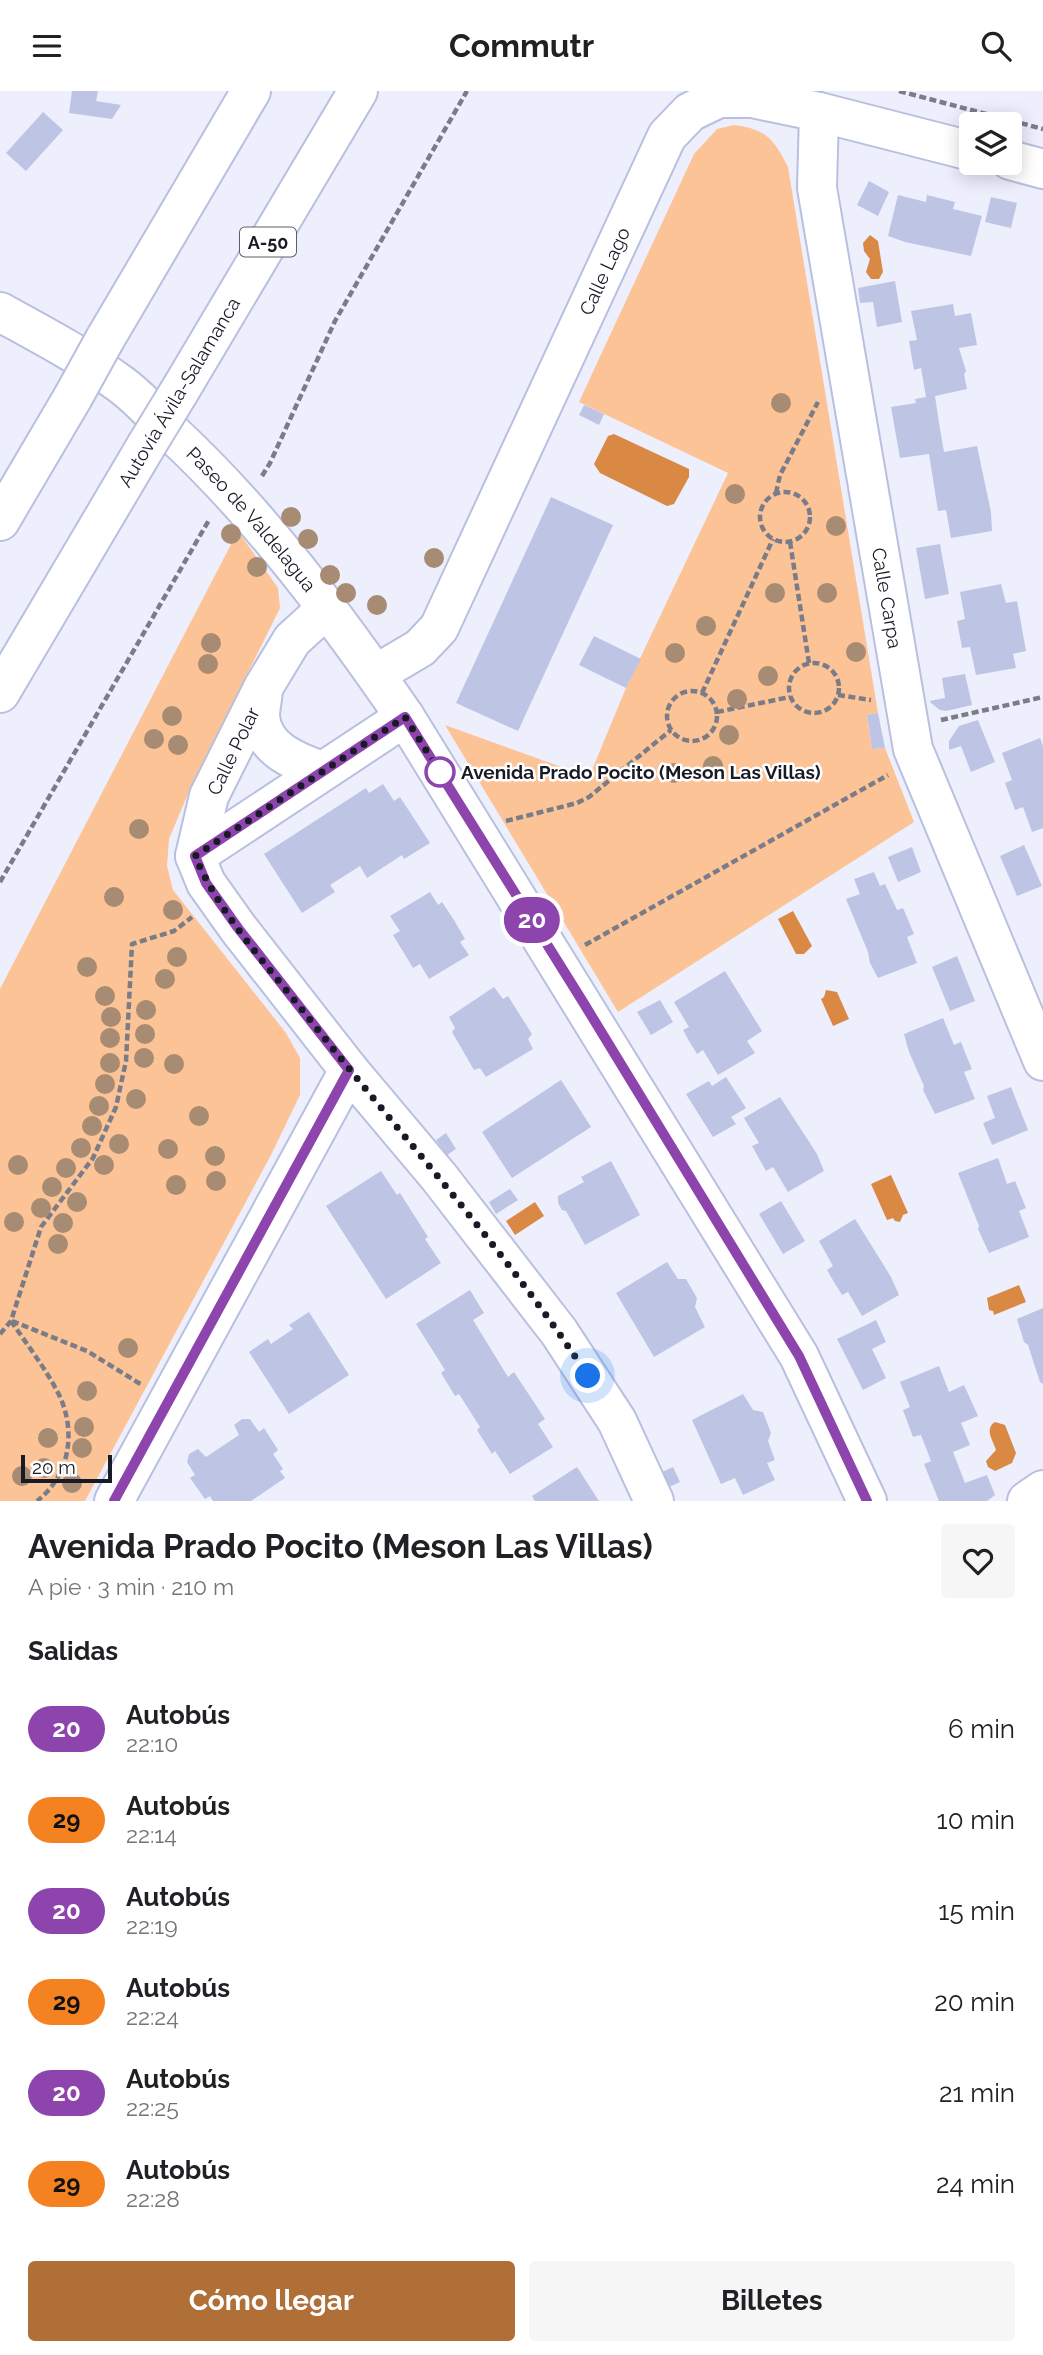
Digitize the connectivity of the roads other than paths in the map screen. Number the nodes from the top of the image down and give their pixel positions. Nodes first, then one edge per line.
1 (251, 91) edge
2 (358, 91) edge
3 (819, 112) junction
4 (959, 148) edge
5 (1022, 163) edge
6 (1043, 169) edge
7 (0, 312) edge
8 (0, 521) edge
9 (327, 608) junction
10 (376, 674) junction
11 (264, 688) junction
12 (0, 693) edge
13 (405, 717) junction
14 (322, 771) junction
15 (195, 856) junction
16 (1043, 1061) edge
17 (349, 1070) junction
18 (1043, 1490) edge
19 (114, 1501) edge
20 (654, 1501) edge
21 (867, 1501) edge
22 (1027, 1501) edge

1 - 8 main road, bridge
2 - 12 main road, Autovía Ávila-Salamanca / A-50, bridge
3 - 4 main road, Calle Lago
3 - 10 main road, Calle Lago
3 - 16 main road, Calle Carpa
5 - 6 main road
7 - 9 main road, Paseo de Valdelagua
9 - 10 main road, Paseo de Valdelagua
9 - 11 main road, Calle Polar
10 - 13 main road, Paseo de Valdelagua
11 - 14 main road, Calle Polar
11 - 15 main road, Calle Polar
13 - 14 main road
13 - 21 main road, Paseo de Valdelagua
14 - 15 main road
15 - 17 main road
17 - 19 main road
17 - 20 main road
18 - 22 main road

